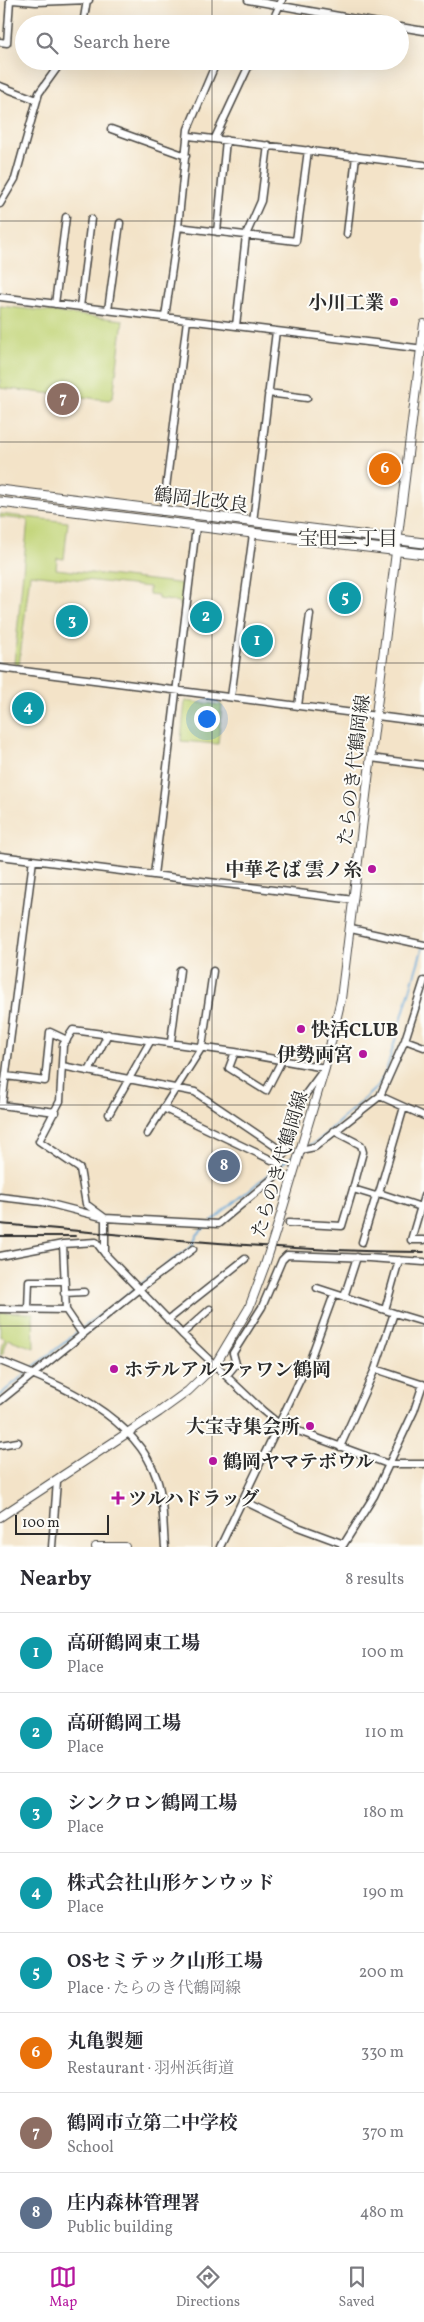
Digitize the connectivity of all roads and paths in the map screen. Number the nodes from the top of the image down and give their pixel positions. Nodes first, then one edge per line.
1 (11, 0) edge
2 (88, 0) edge
3 (248, 0) edge
4 (281, 3) edge
5 (85, 15) edge
6 (275, 15) edge
7 (340, 15) edge
8 (409, 28) edge
9 (424, 31) edge
10 (0, 42) edge
11 (55, 70) edge
12 (213, 70) dead end
13 (247, 70) edge
14 (0, 86) edge
15 (37, 100) junction
16 (112, 129) dead end
17 (188, 136) junction
18 (215, 138) junction
19 (226, 140) junction
20 (268, 145) junction
21 (308, 150) junction
22 (186, 156) junction
23 (356, 156) junction
24 (424, 165) edge
25 (0, 204) edge
26 (66, 217) dead end
27 (90, 219) dead end
28 (120, 223) dead end
29 (178, 227) junction
30 (217, 232) junction
31 (347, 234) dead end
32 (246, 235) junction
33 (0, 297) edge
34 (54, 304) junction
35 (80, 307) junction
36 (108, 310) junction
37 (165, 317) junction
38 (187, 320) junction
39 (424, 324) edge
40 (236, 326) junction
41 (276, 331) junction
42 (422, 348) edge
43 (268, 393) junction
44 (307, 398) dead end
45 (0, 490) edge
46 (0, 502) edge
47 (164, 512) junction
48 (253, 522) junction
49 (196, 527) junction
50 (253, 534) junction
51 (397, 540) junction
52 (424, 543) edge
53 (396, 551) junction
54 (424, 554) edge
55 (310, 614) dead end
56 (0, 668) edge
57 (176, 690) junction
58 (231, 697) junction
59 (298, 706) junction
60 (376, 716) junction
61 (424, 722) edge
62 (371, 758) junction
63 (424, 765) edge
64 (0, 856) edge
65 (33, 860) junction
66 (154, 875) junction
67 (354, 900) junction
68 (351, 929) junction
69 (424, 945) edge
70 (180, 970) dead end
71 (213, 971) dead end
72 (424, 981) edge
73 (108, 1034) junction
74 (66, 1040) junction
75 (151, 1040) junction
76 (405, 1040) junction
77 (171, 1042) junction
78 (424, 1047) edge
79 (202, 1048) junction
80 (235, 1052) junction
81 (282, 1060) junction
82 (62, 1066) junction
83 (325, 1068) junction
84 (89, 1071) junction
85 (6, 1076) junction
86 (129, 1079) junction
87 (176, 1088) junction
88 (380, 1096) junction
89 (1, 1105) edge
90 (404, 1107) junction
91 (163, 1108) junction
92 (56, 1112) junction
93 (109, 1114) dead end
94 (424, 1116) edge
95 (334, 1131) junction
96 (147, 1134) dead end
97 (300, 1150) junction
98 (285, 1154) junction
99 (280, 1164) junction
100 (353, 1189) junction
101 (378, 1195) junction
102 (424, 1196) edge
103 (0, 1198) edge
104 (421, 1206) junction
105 (105, 1218) junction
106 (289, 1223) dead end
107 (424, 1240) edge
108 (362, 1242) dead end
109 (62, 1244) junction
110 (193, 1249) dead end
111 (105, 1254) junction
112 (0, 1256) edge
113 (357, 1257) junction
114 (245, 1259) dead end
115 (399, 1260) junction
116 (424, 1262) edge
117 (63, 1281) junction
118 (317, 1288) dead end
119 (139, 1290) junction
120 (84, 1292) dead end
121 (64, 1293) junction
122 (334, 1294) junction
123 (344, 1297) junction
124 (0, 1309) edge
125 (28, 1309) junction
126 (210, 1309) dead end
127 (66, 1310) junction
128 (385, 1310) junction
129 (394, 1313) junction
130 (168, 1320) junction
131 (424, 1322) edge
132 (182, 1334) junction
133 (83, 1335) junction
134 (0, 1361) edge
135 (215, 1365) junction
136 (375, 1369) junction
137 (34, 1375) junction
138 (227, 1375) junction
139 (423, 1384) edge
140 (0, 1401) edge
141 (279, 1424) junction
142 (128, 1434) junction
143 (18, 1442) dead end
144 (0, 1446) edge
145 (340, 1447) junction
146 (388, 1464) junction
147 (424, 1464) edge
148 (57, 1481) junction
149 (242, 1500) junction
150 (0, 1517) edge
151 (343, 1546) edge
152 (52, 1547) edge
153 (96, 1547) edge
154 (125, 1547) edge
155 (165, 1547) edge
156 (220, 1547) edge

1 - 2 street
1 - 10 street
2 - 5 street
3 - 4 street
4 - 6 street
4 - 7 street
8 - 9 street
11 - 15 street
12 - 17 street
13 - 18 street
14 - 15 street
15 - 25 street
16 - 22 street
17 - 18 street
17 - 22 street
18 - 19 street
19 - 20 street
19 - 30 street
20 - 21 street
20 - 32 street
21 - 23 street
21 - 32 street
22 - 29 street
23 - 24 street
23 - 31 street
26 - 34 street
27 - 35 street
28 - 36 street
29 - 30 street
29 - 37 street
30 - 32 street
32 - 40 street
33 - 34 street
34 - 35 street
35 - 36 street
36 - 37 street
37 - 38 street
38 - 40 street
38 - 47 street
39 - 42 main road, たらのき代鶴岡線
40 - 41 street
41 - 42 street
41 - 43 street
42 - 51 main road, たらのき代鶴岡線
43 - 44 street
43 - 48 street
45 - 47 highway, 鶴岡北改良
46 - 49 highway, 鶴岡北改良
47 - 48 highway, 鶴岡北改良
48 - 51 highway, 鶴岡北改良
49 - 50 highway, 鶴岡北改良
49 - 57 street
50 - 53 highway, 鶴岡北改良
50 - 58 street
51 - 52 highway, 鶴岡北改良
51 - 53 main road, たらのき代鶴岡線
53 - 54 highway, 鶴岡北改良
53 - 60 main road, たらのき代鶴岡線
55 - 59 street
56 - 57 street
57 - 58 street
57 - 66 street
58 - 59 street
59 - 60 street
60 - 61 street
60 - 62 main road, たらのき代鶴岡線
62 - 63 street
62 - 67 main road, たらのき代鶴岡線
64 - 65 street
65 - 66 street
65 - 85 street
66 - 67 street
67 - 68 main road, たらのき代鶴岡線
68 - 69 street
68 - 83 main road, たらのき代鶴岡線
70 - 77 street
71 - 79 street
72 - 76 street
73 - 74 street
73 - 75 street
73 - 84 street
74 - 82 street
74 - 85 street
75 - 77 street
75 - 86 street
76 - 78 street
76 - 88 street
77 - 79 street
79 - 80 street
79 - 87 street
80 - 81 street
80 - 81 street
81 - 83 street
82 - 84 street
82 - 92 street
83 - 97 main road, たらのき代鶴岡線
83 - 98 street
84 - 86 street
85 - 89 street
86 - 87 street
86 - 93 street
87 - 91 street
87 - 98 street
88 - 90 street
88 - 95 street
89 - 92 street
90 - 94 street
90 - 101 street
91 - 96 street
91 - 99 street
92 - 105 street
95 - 97 street
95 - 100 street
97 - 135 main road, たらのき代鶴岡線, bridge
98 - 99 street
99 - 105 street
100 - 101 street
100 - 106 street
101 - 104 street
101 - 108 street
102 - 104 street
103 - 105 street
104 - 107 street
105 - 111 street
109 - 111 street
109 - 112 street
109 - 117 street
110 - 119 street
111 - 119 street
113 - 115 street
113 - 123 street
113 - 138 street
114 - 130 street
115 - 116 street
115 - 128 street
117 - 121 street
117 - 125 street
118 - 122 street
119 - 130 street
119 - 133 street
120 - 121 street
121 - 127 street
122 - 123 street
122 - 141 street
123 - 128 street
124 - 125 street
125 - 127 street
126 - 132 street
127 - 133 street
128 - 129 street
129 - 131 street
129 - 136 street
130 - 132 street
132 - 135 street
133 - 137 street
134 - 137 street
135 - 138 street
135 - 142 main road, たらのき代鶴岡線
136 - 139 street
136 - 145 street
137 - 140 street
137 - 142 street
138 - 141 street
139 - 146 street
141 - 145 street
141 - 149 street
142 - 148 main road, たらのき代鶴岡線
142 - 155 street
143 - 144 street
145 - 146 street
146 - 147 street
146 - 151 street
148 - 150 main road, たらのき代鶴岡線
148 - 152 street
149 - 151 street
149 - 156 street
153 - 154 main road

